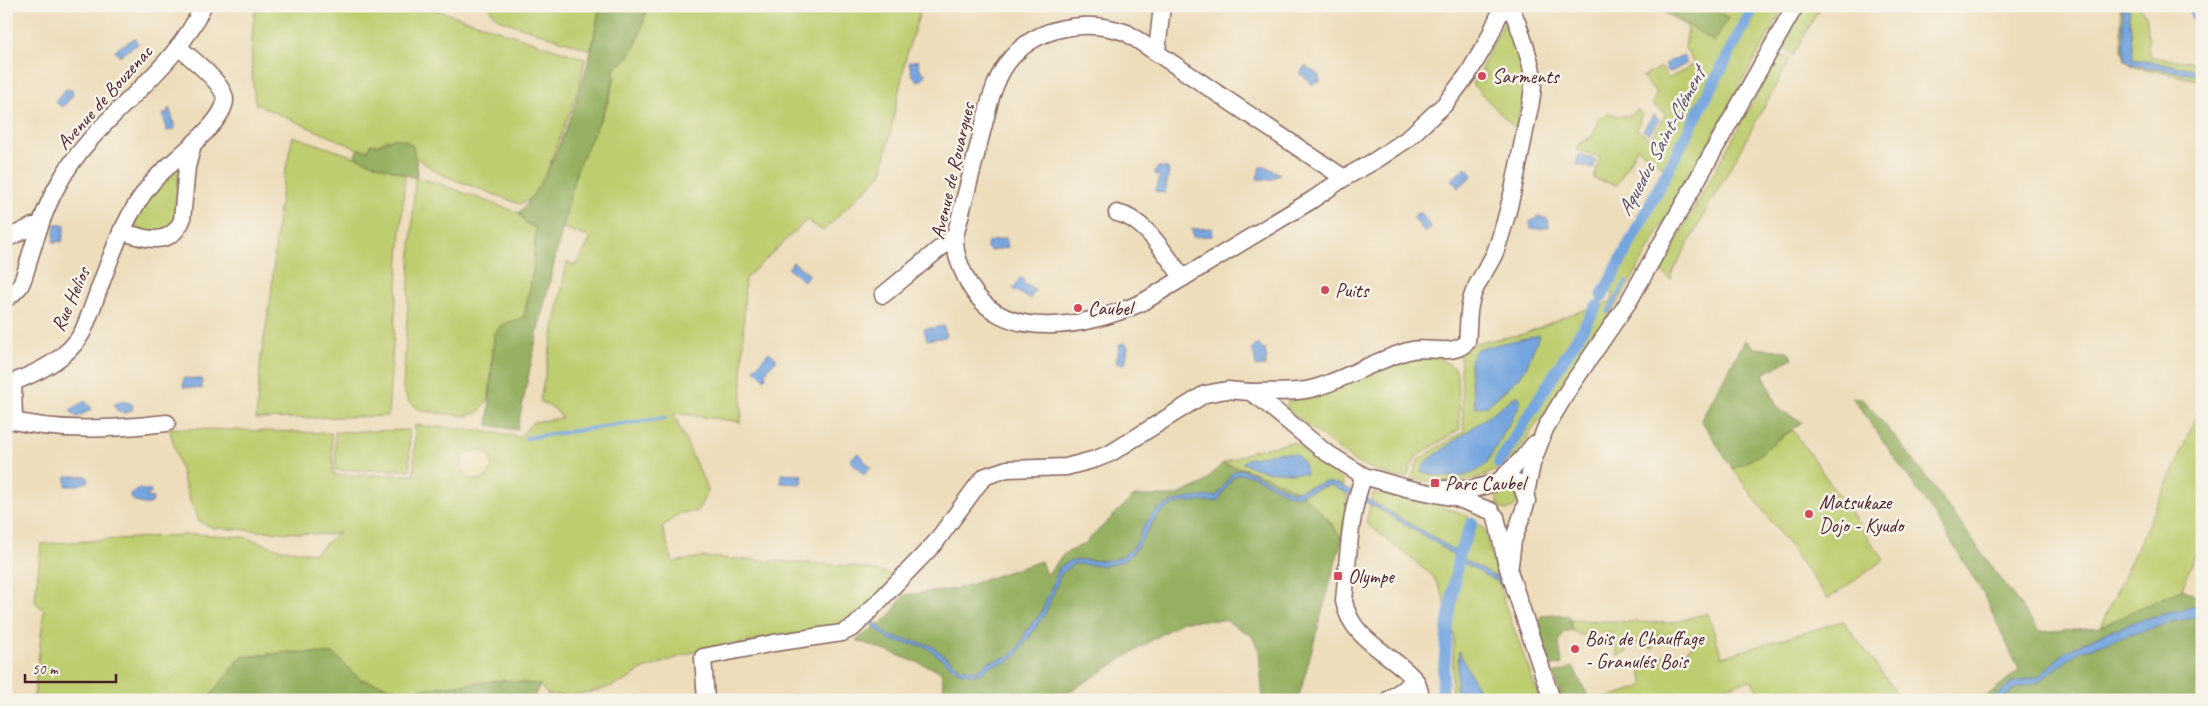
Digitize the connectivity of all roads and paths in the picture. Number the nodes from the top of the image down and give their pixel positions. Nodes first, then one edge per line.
1 (203, 6) edge
2 (1162, 6) edge
3 (1503, 6) edge
4 (1509, 6) edge
5 (1795, 6) edge
6 (178, 47) junction
7 (1157, 51) junction
8 (193, 144) junction
9 (1344, 178) junction
10 (1117, 213) dead end
11 (40, 226) junction
12 (121, 231) junction
13 (955, 236) junction
14 (6, 239) edge
15 (6, 243) edge
16 (31, 254) junction
17 (1183, 278) junction
18 (883, 295) dead end
19 (6, 299) edge
20 (10, 384) edge
21 (1250, 392) junction
22 (10, 420) edge
23 (167, 423) dead end
24 (1542, 434) junction
25 (1499, 481) junction
26 (1406, 488) junction
27 (1359, 489) junction
28 (1526, 493) junction
29 (1522, 512) junction
30 (1494, 514) junction
31 (1509, 572) junction
32 (1415, 681) junction
33 (706, 700) edge
34 (1388, 700) edge
35 (1422, 700) edge
36 (1552, 700) edge

1 - 6 street, Avenue de Bouzenac
2 - 7 street
3 - 9 street, Avenue de Rouargues
4 - 21 street
5 - 24 street
6 - 8 street, Rue Helios
6 - 11 street, Avenue de Bouzenac
7 - 9 street, Avenue de Rouargues
7 - 13 street, Avenue de Rouargues
8 - 12 street, Rue Helios
8 - 12 street, Rue Helios
9 - 17 street, Avenue de Rouargues
10 - 17 street
11 - 14 street
11 - 16 street, Avenue de Bouzenac
12 - 20 street, Rue Helios
13 - 17 street, Avenue de Rouargues
13 - 18 street
15 - 16 street
16 - 19 street, Avenue de Bouzenac
20 - 22 street, Rue Helios
21 - 27 street
21 - 33 street
22 - 23 street
24 - 25 street
24 - 28 street
25 - 26 street
25 - 28 street
25 - 30 street
26 - 27 street
26 - 30 street
27 - 32 street
28 - 29 street
29 - 30 street
29 - 31 street
30 - 31 street
31 - 36 street
32 - 34 street
32 - 35 street

